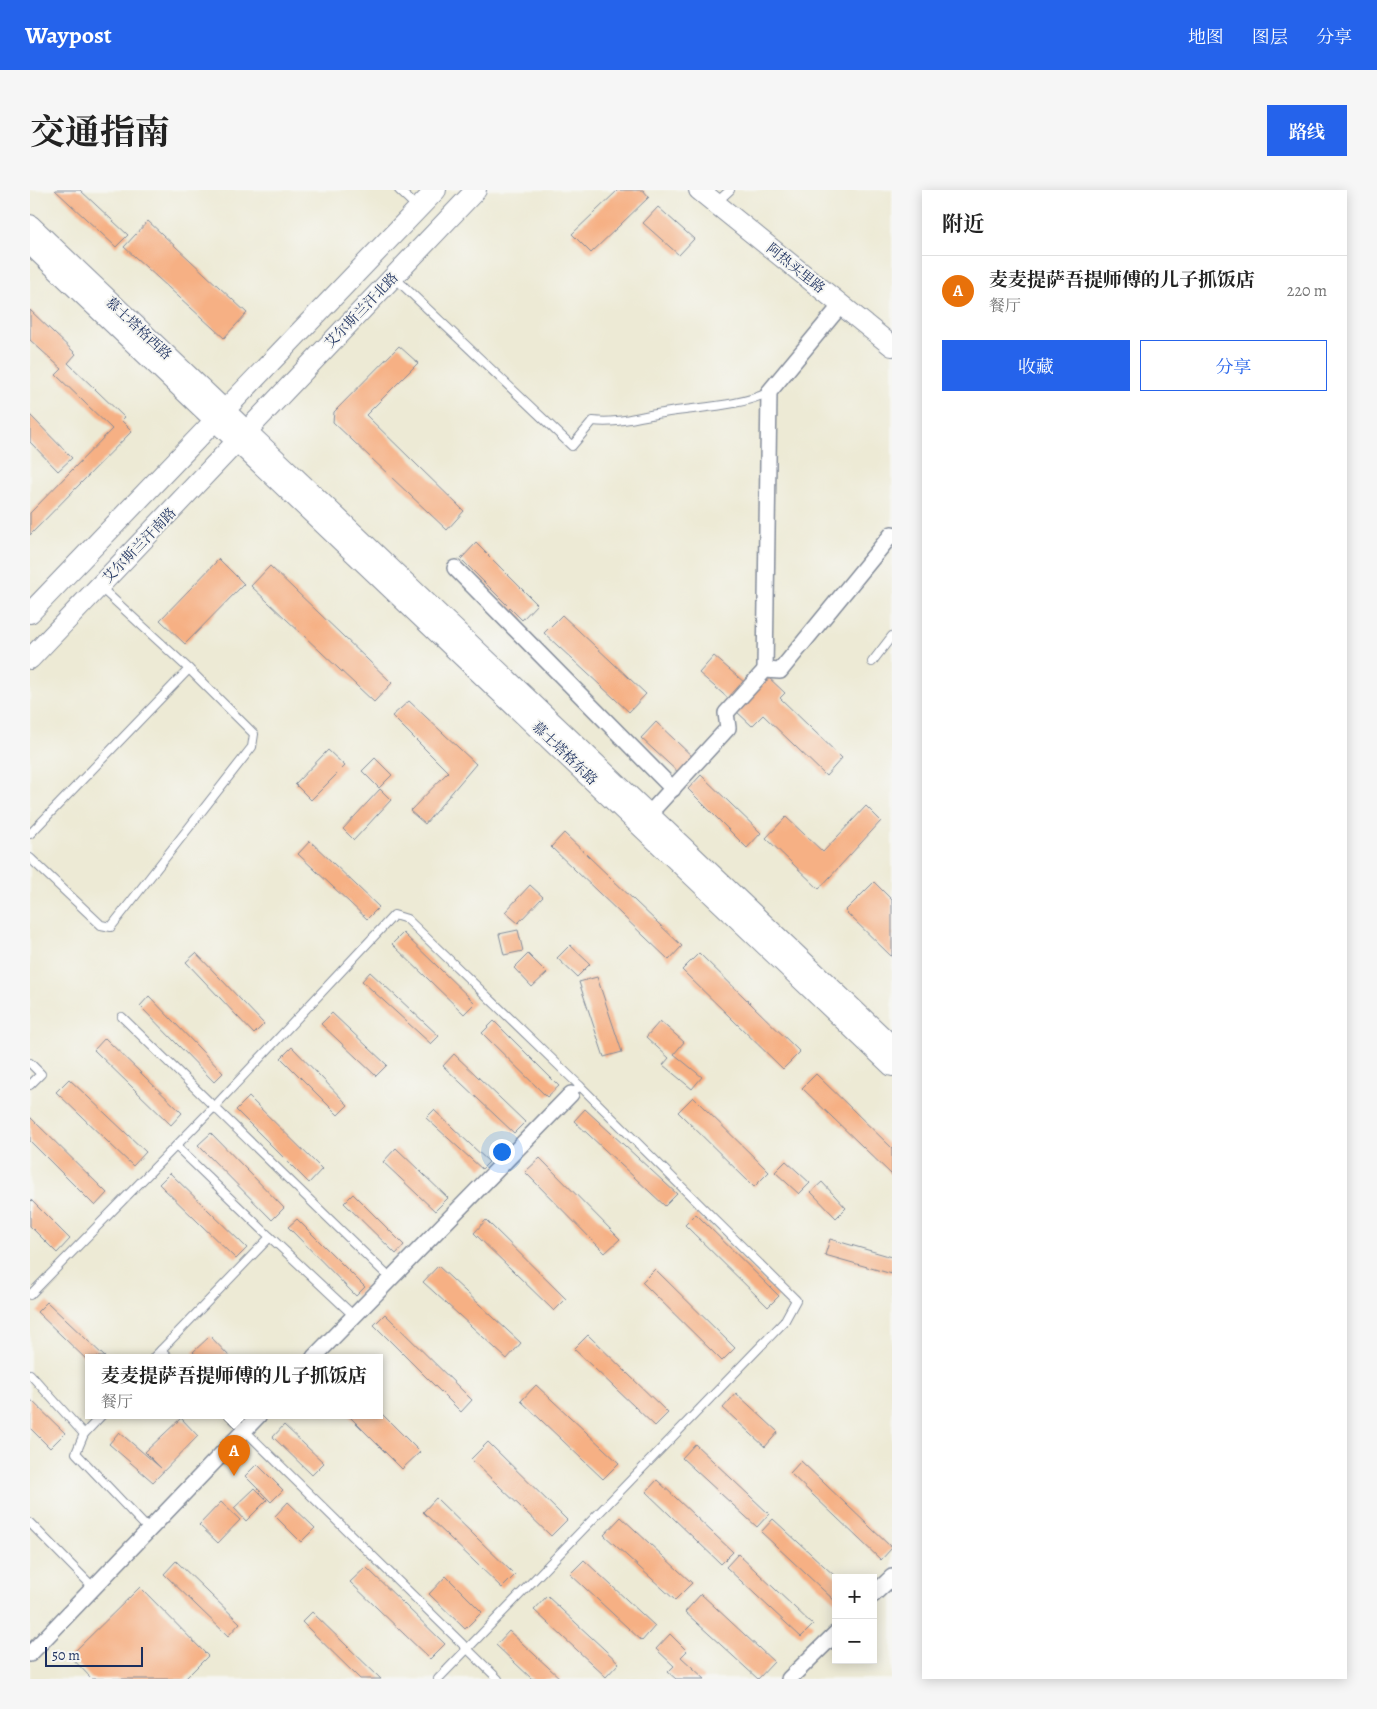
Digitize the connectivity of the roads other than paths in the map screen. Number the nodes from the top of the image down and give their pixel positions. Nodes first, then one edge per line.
1 (399, 190) edge
2 (436, 190) edge
3 (476, 190) edge
4 (699, 190) edge
5 (723, 197) edge
6 (419, 208) junction
7 (30, 225) edge
8 (30, 244) edge
9 (393, 277) junction
10 (841, 305) junction
11 (892, 346) edge
12 (769, 392) junction
13 (220, 416) junction
14 (242, 436) junction
15 (892, 534) edge
16 (455, 568) dead end
17 (99, 586) junction
18 (30, 613) edge
19 (892, 636) edge
20 (30, 659) edge
21 (872, 662) dead end
22 (189, 669) junction
23 (765, 670) junction
24 (673, 789) junction
25 (649, 814) junction
26 (30, 834) edge
27 (30, 858) edge
28 (122, 1017) dead end
29 (892, 1046) edge
30 (30, 1063) edge
31 (892, 1066) edge
32 (30, 1085) edge
33 (576, 1090) junction
34 (214, 1107) junction
35 (176, 1146) junction
36 (270, 1237) junction
37 (390, 1278) junction
38 (30, 1295) edge
39 (354, 1316) junction
40 (161, 1350) junction
41 (157, 1354) edge
42 (165, 1354) edge
43 (317, 1354) edge
44 (30, 1374) edge
45 (98, 1419) edge
46 (233, 1419) edge
47 (255, 1419) edge
48 (245, 1430) junction
49 (84, 1434) junction
50 (30, 1523) edge
51 (149, 1530) junction
52 (892, 1577) edge
53 (94, 1588) junction
54 (877, 1591) edge
55 (832, 1637) edge
56 (467, 1649) junction
57 (30, 1654) edge
58 (438, 1679) edge
59 (498, 1679) edge
60 (789, 1679) edge

1 - 6 lane
2 - 6 main road, 艾尔斯兰汗北路
3 - 9 main road, 艾尔斯兰汗北路
4 - 5 main road, 阿热买里路
5 - 10 main road, 阿热买里路
6 - 13 main road, 艾尔斯兰汗北路
7 - 13 main road, 慕士塔格西路
8 - 13 main road, 慕士塔格西路
9 - 12 lane
9 - 14 main road, 艾尔斯兰汗北路
10 - 11 main road, 阿热买里路
10 - 12 street
12 - 23 street
13 - 14 main road, 慕士塔格西路
13 - 18 main road
14 - 17 main road, 艾尔斯兰汗南路
14 - 25 main road, 慕士塔格东路
14 - 31 main road, 慕士塔格东路
15 - 23 street
16 - 24 street
17 - 20 main road, 艾尔斯兰汗南路
17 - 22 lane
19 - 21 lane
22 - 26 lane
22 - 27 lane
23 - 24 street
24 - 25 street
25 - 29 main road, 慕士塔格东路
28 - 34 lane
30 - 32 lane
33 - 34 lane
33 - 37 street
33 - 56 lane
34 - 35 lane
34 - 37 lane
35 - 36 lane
35 - 38 lane
36 - 39 lane
36 - 40 lane
37 - 39 street
39 - 43 street
40 - 41 lane
40 - 42 lane
44 - 49 lane
45 - 49 lane
46 - 48 lane
47 - 48 street
48 - 51 street
48 - 56 lane
49 - 51 lane
50 - 53 lane
51 - 53 street
52 - 54 street
53 - 57 street
55 - 60 street
56 - 58 lane
56 - 59 lane

